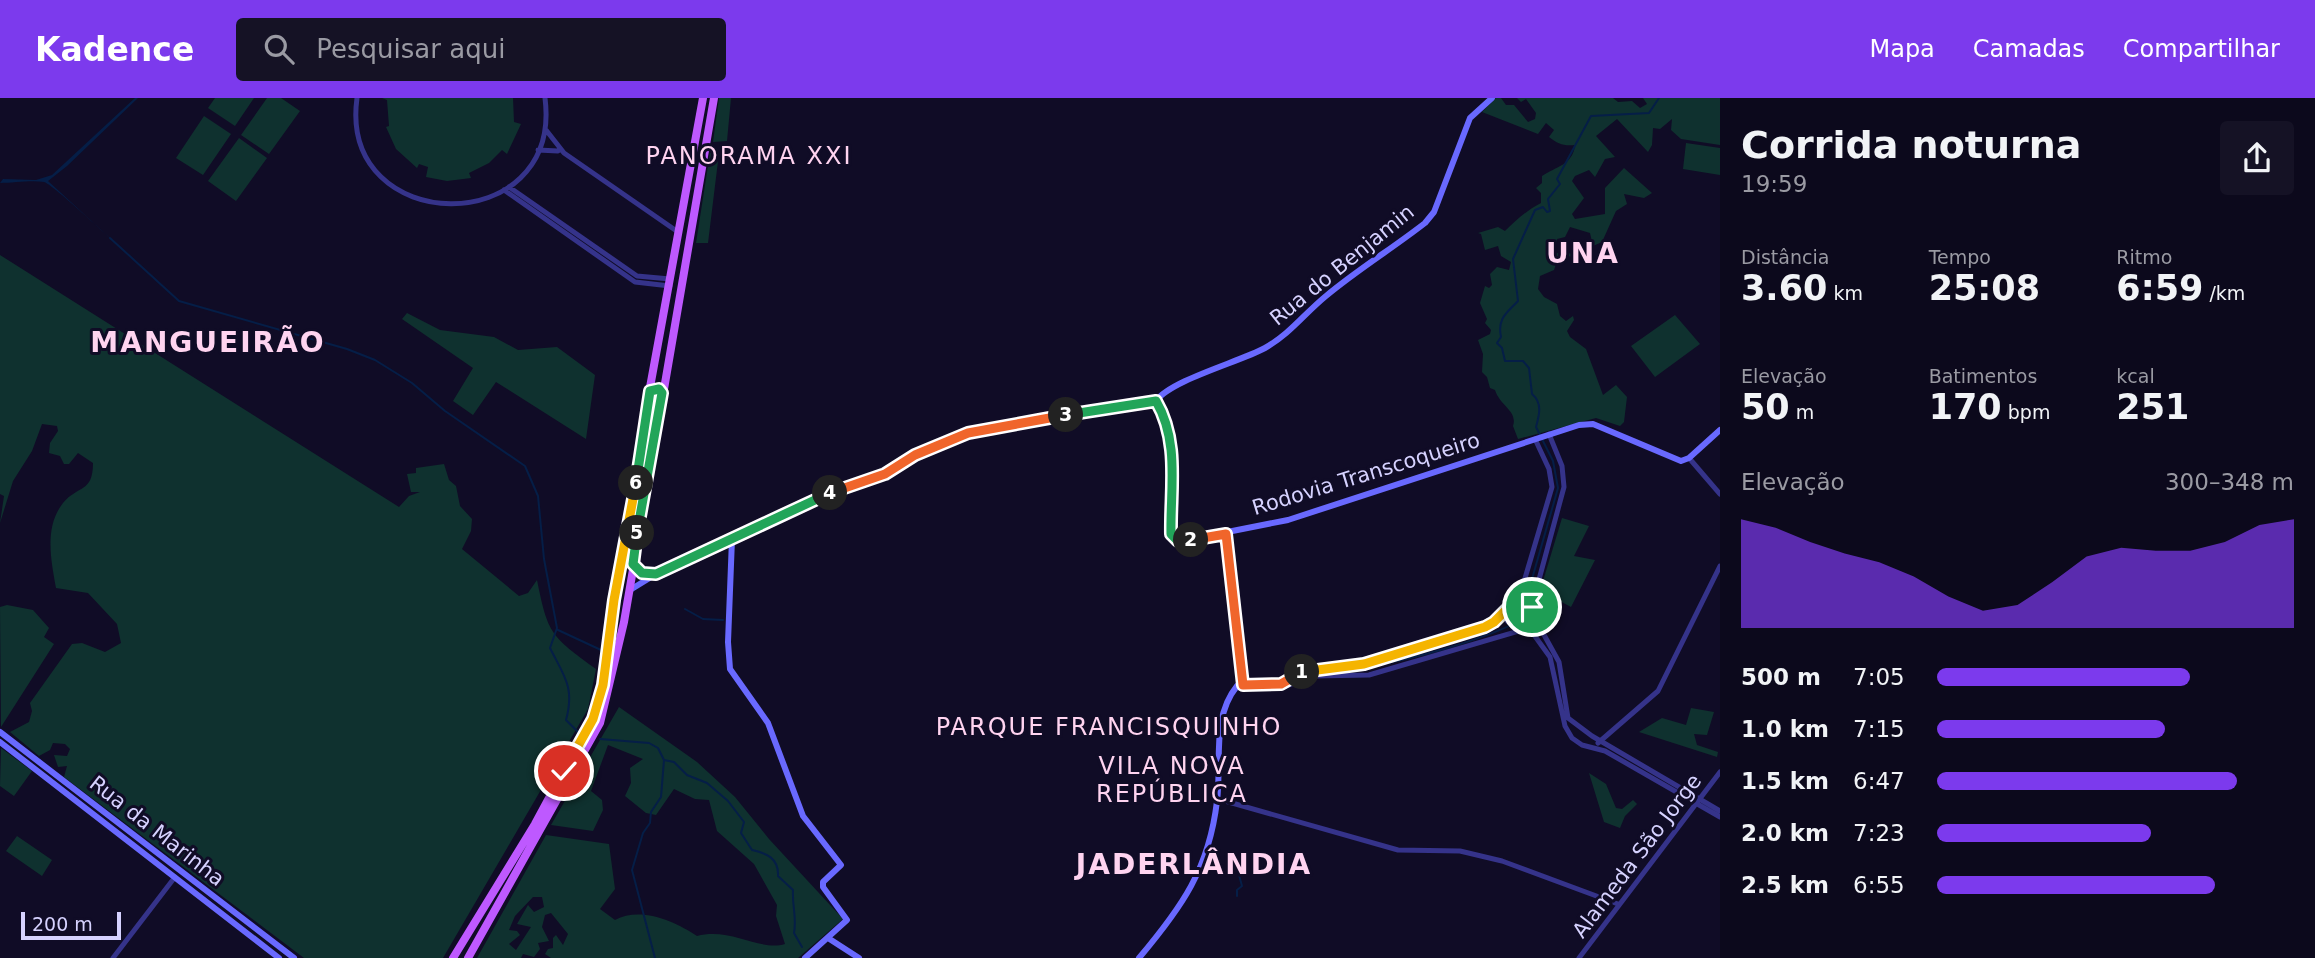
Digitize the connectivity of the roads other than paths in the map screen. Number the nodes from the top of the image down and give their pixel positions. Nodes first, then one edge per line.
1 (357, 98) edge
2 (545, 98) edge
3 (703, 98) edge
4 (714, 98) edge
5 (1492, 98) edge
6 (545, 127) junction
7 (538, 150) junction
8 (564, 153) junction
9 (506, 189) junction
10 (678, 232) junction
11 (670, 282) junction
12 (659, 346) junction
13 (666, 380) junction
14 (650, 391) junction
15 (1156, 401) junction
16 (659, 423) junction
17 (1720, 430) edge
18 (1548, 435) junction
19 (1536, 439) junction
20 (1689, 458) junction
21 (1720, 494) edge
22 (1226, 534) junction
23 (732, 539) junction
24 (633, 561) junction
25 (1720, 566) edge
26 (656, 574) junction
27 (1712, 583) junction
28 (1720, 585) edge
29 (629, 591) junction
30 (1516, 599) junction
31 (1535, 610) junction
32 (1504, 612) junction
33 (1537, 622) junction
34 (1528, 629) junction
35 (1241, 684) junction
36 (1577, 727) junction
37 (0, 732) edge
38 (1570, 736) junction
39 (1592, 736) junction
40 (1600, 741) junction
41 (0, 742) edge
42 (1590, 747) junction
43 (1720, 772) edge
44 (1217, 799) junction
45 (1697, 801) junction
46 (1720, 811) edge
47 (1720, 817) edge
48 (125, 837) junction
49 (146, 844) junction
50 (175, 877) junction
51 (1618, 904) junction
52 (239, 927) junction
53 (264, 936) junction
54 (828, 937) junction
55 (455, 956) edge
56 (113, 958) edge
57 (279, 958) edge
58 (294, 958) edge
59 (468, 958) edge
60 (805, 958) edge
61 (859, 958) edge
62 (1139, 958) edge
63 (1579, 958) edge

1 - 9 street
2 - 6 street
3 - 10 main road
4 - 13 main road
5 - 15 main road, Rua do Benjamin
6 - 7 street
6 - 8 street
7 - 8 street
7 - 9 street
8 - 10 street
9 - 11 street
10 - 11 main road
11 - 12 main road
12 - 13 main road
12 - 14 main road
13 - 16 main road
14 - 16 main road
14 - 55 main road
15 - 22 main road, Rodovia Transcoqueiro
15 - 23 main road
16 - 24 main road
17 - 20 main road
18 - 19 main road, Rodovia Transcoqueiro
18 - 20 main road, Rodovia Transcoqueiro
18 - 31 street
19 - 22 main road, Rodovia Transcoqueiro
19 - 30 street
20 - 21 street
22 - 35 main road
23 - 26 main road
23 - 54 main road
24 - 26 main road
24 - 29 main road
25 - 27 street
26 - 29 main road
27 - 28 street
27 - 40 street
29 - 59 main road
30 - 31 street
30 - 32 street
31 - 33 street
32 - 34 street
32 - 35 street
33 - 34 street
33 - 36 street
34 - 35 street
34 - 38 street
35 - 44 main road
36 - 38 street
36 - 39 street
37 - 49 main road, Rua da Marinha
38 - 42 street
39 - 40 street
39 - 42 street
40 - 42 street
40 - 45 street
41 - 48 main road, Rua da Marinha
42 - 45 street
43 - 45 street, Alameda São Jorge
44 - 51 street
44 - 62 main road
45 - 46 street
45 - 47 street
45 - 51 street, Alameda São Jorge
48 - 49 main road
48 - 50 main road, Rua da Marinha
49 - 53 main road, Rua da Marinha
50 - 52 main road, Rua da Marinha
50 - 56 street
51 - 63 street, Alameda São Jorge
52 - 53 main road
52 - 57 main road, Rua da Marinha
53 - 58 main road, Rua da Marinha
54 - 60 main road
54 - 61 main road

